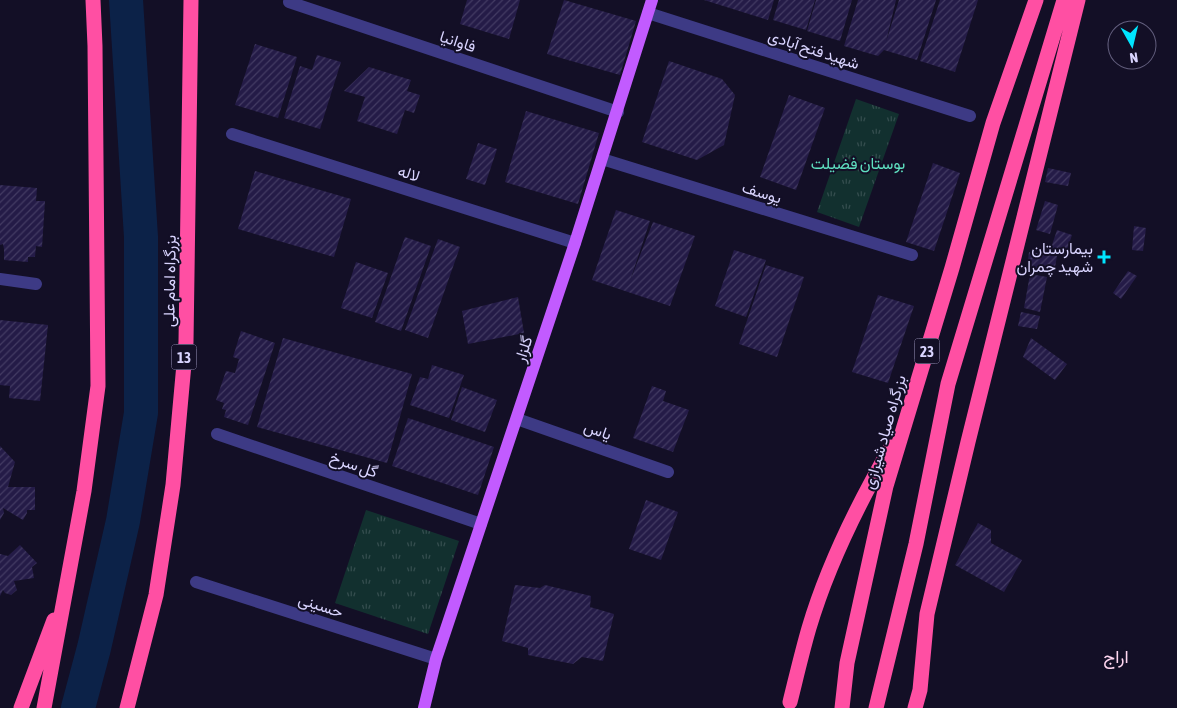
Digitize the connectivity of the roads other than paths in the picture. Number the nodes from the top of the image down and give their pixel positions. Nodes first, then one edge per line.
1 (93, 0) edge
2 (191, 0) edge
3 (652, 0) edge
4 (1036, 0) edge
5 (1064, 0) edge
6 (1078, 0) edge
7 (289, 2) dead end
8 (648, 13) junction
9 (618, 112) junction
10 (970, 116) dead end
11 (232, 134) dead end
12 (602, 159) junction
13 (575, 243) junction
14 (912, 255) dead end
15 (0, 279) edge
16 (36, 284) dead end
17 (516, 419) junction
18 (905, 421) junction
19 (217, 434) dead end
20 (668, 472) dead end
21 (481, 524) junction
22 (68, 581) junction
23 (196, 582) dead end
24 (436, 659) junction
25 (790, 702) dead end
26 (22, 708) edge
27 (44, 708) edge
28 (127, 708) edge
29 (424, 708) edge
30 (842, 708) edge
31 (876, 708) edge
32 (915, 708) edge

1 - 22 highway
2 - 28 highway, بزرگراه امام علی / 13
3 - 8 main road, گلزار
4 - 18 highway, بزرگراه صیاد شیرازی / 23
5 - 31 highway, 23
6 - 32 highway
7 - 9 street, فاوانیا
8 - 9 main road, گلزار
8 - 10 street, شهید فتح آبادی
9 - 12 main road, گلزار
11 - 13 street, لاله
12 - 13 main road, گلزار
12 - 14 street, یوسف
13 - 17 main road, گلزار
15 - 16 street
17 - 20 street, یاس
17 - 21 main road, گلزار
18 - 25 highway
18 - 30 highway, بزرگراه صیاد شیرازی / 23
19 - 21 street, گل سرخ
21 - 24 main road, گلزار
22 - 26 highway
22 - 27 highway
23 - 24 street, حسینی
24 - 29 main road, گلزار

